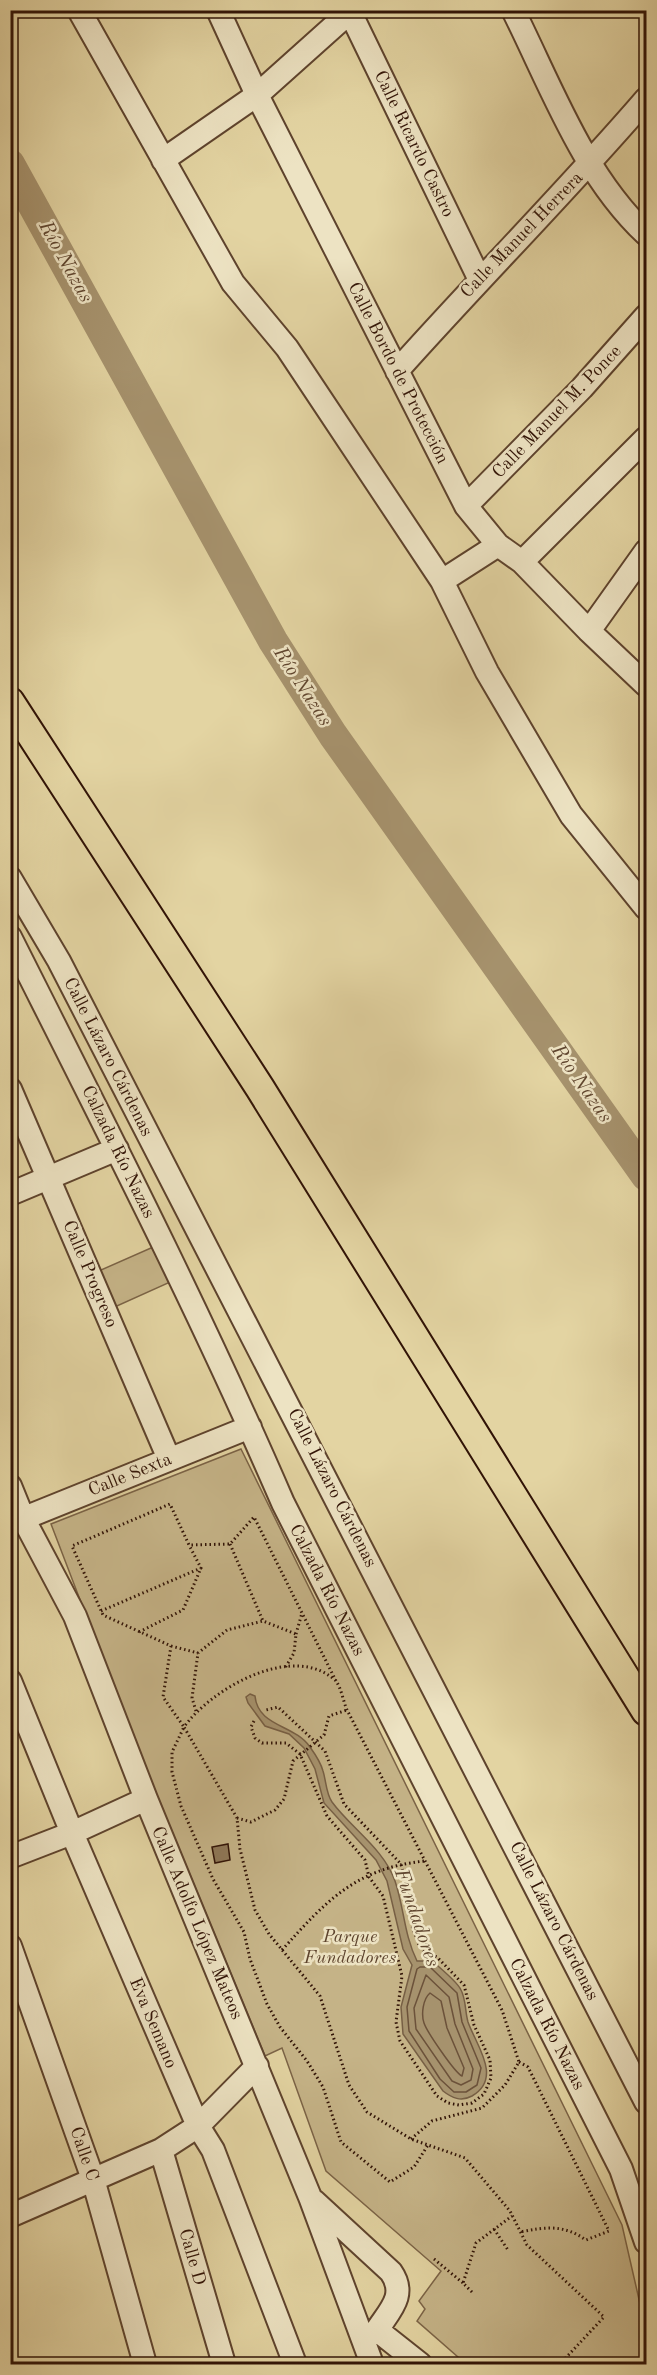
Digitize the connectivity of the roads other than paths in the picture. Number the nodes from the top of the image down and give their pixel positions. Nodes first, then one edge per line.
1 (79, 10) edge
2 (218, 10) edge
3 (513, 10) edge
4 (350, 11) edge
5 (257, 95) junction
6 (646, 99) edge
7 (163, 160) junction
8 (590, 164) junction
9 (646, 234) edge
10 (479, 278) junction
11 (646, 316) edge
12 (397, 371) junction
13 (646, 438) edge
14 (466, 506) junction
15 (498, 545) junction
16 (646, 551) edge
17 (522, 562) junction
18 (442, 580) junction
19 (589, 631) junction
20 (644, 677) edge
21 (10, 702) edge
22 (10, 879) edge
23 (646, 908) edge
24 (10, 937) edge
25 (10, 1089) edge
26 (117, 1149) junction
27 (49, 1177) junction
28 (10, 1194) edge
29 (250, 1428) junction
30 (169, 1459) junction
31 (10, 1486) edge
32 (17, 1521) edge
33 (10, 1681) edge
34 (646, 1711) edge
35 (146, 1799) junction
36 (72, 1833) junction
37 (10, 1857) edge
38 (10, 1946) edge
39 (257, 2066) junction
40 (646, 2102) edge
41 (198, 2126) junction
42 (161, 2150) junction
43 (93, 2179) junction
44 (310, 2197) junction
45 (10, 2216) edge
46 (646, 2242) edge
47 (369, 2352) edge
48 (146, 2364) edge
49 (224, 2364) edge
50 (295, 2364) edge
51 (420, 2364) edge

1 - 7 street
2 - 5 street, Calle Bordo de Protección
3 - 8 street
4 - 5 street
4 - 10 street, Calle Ricardo Castro
5 - 7 street
5 - 12 street, Calle Bordo de Protección
6 - 8 street, Calle Manuel Herrera
7 - 18 street
8 - 9 street
8 - 10 street, Calle Manuel Herrera
10 - 12 street, Calle Manuel Herrera
11 - 14 street, Calle Manuel M. Ponce
12 - 14 street, Calle Bordo de Protección
13 - 17 street
14 - 15 street, Calle Bordo de Protección
15 - 17 street, Calle Bordo de Protección
15 - 18 street
16 - 19 street
17 - 19 street, Calle Bordo de Protección
18 - 23 street
19 - 20 street, Calle Bordo de Protección
21 - 34 main road
22 - 40 street, Calle Lázaro Cárdenas
24 - 26 street, Calzada Río Nazas
25 - 27 street, Calle Progreso
26 - 27 street
26 - 29 street, Calzada Río Nazas
27 - 28 street
27 - 30 street, Calle Progreso
29 - 30 street, Calle Sexta
29 - 46 street, Calzada Río Nazas
30 - 32 street, Calle Sexta
31 - 32 street, Calle Adolfo López Mateos
32 - 35 street, Calle Adolfo López Mateos
33 - 36 street, Eva Semano
35 - 36 street
35 - 39 street, Calle Adolfo López Mateos
36 - 37 street
36 - 41 street, Eva Semano
38 - 43 street, Calle C
39 - 41 street
39 - 44 street, Calle Adolfo López Mateos
41 - 42 street
41 - 50 street, Eva Semano
42 - 43 street
42 - 49 street, Calle D
43 - 45 street
43 - 48 street, Calle C
44 - 47 street, Calle Adolfo López Mateos
44 - 47 street
47 - 51 street

